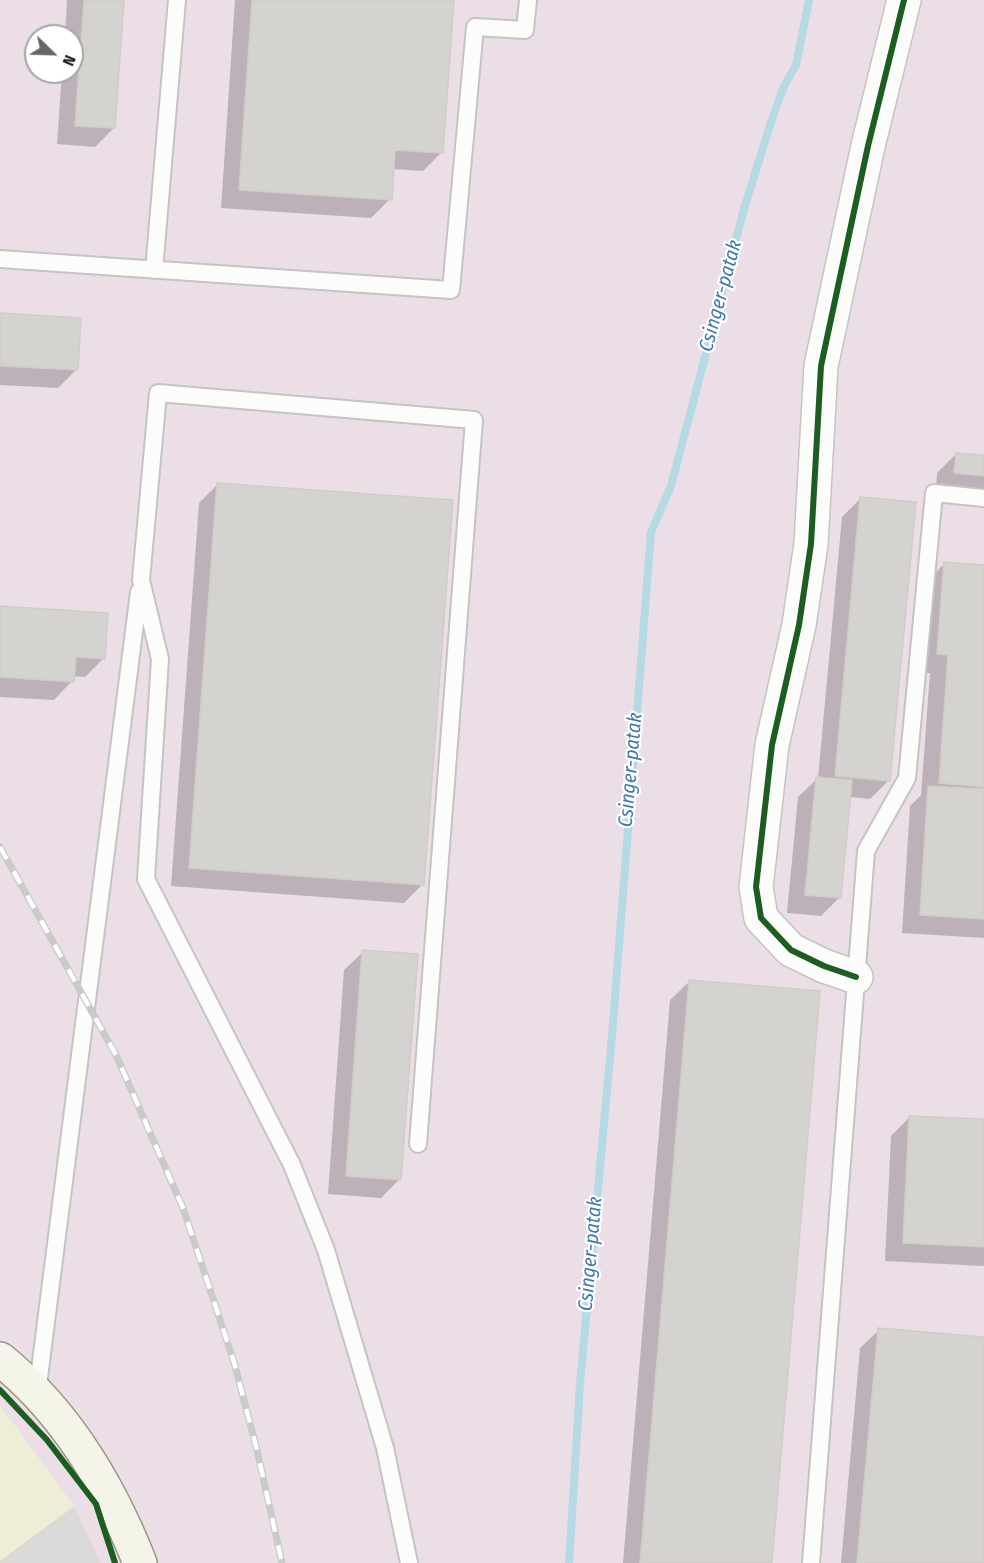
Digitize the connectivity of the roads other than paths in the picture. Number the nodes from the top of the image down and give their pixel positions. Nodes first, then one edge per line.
1 (177, 0) edge
2 (528, 0) edge
3 (922, 0) edge
4 (900, 15) edge
5 (0, 259) edge
6 (154, 270) junction
7 (984, 498) edge
8 (141, 580) junction
9 (856, 977) junction
10 (418, 1144) dead end
11 (0, 1359) edge
12 (37, 1394) junction
13 (140, 1563) edge
14 (409, 1563) edge
15 (811, 1563) edge

1 - 6 lane
2 - 6 lane
3 - 4 lane
4 - 9 street
5 - 6 lane
7 - 9 lane
8 - 10 lane
8 - 12 lane
8 - 14 lane
9 - 15 lane
11 - 12 main road
12 - 13 main road

